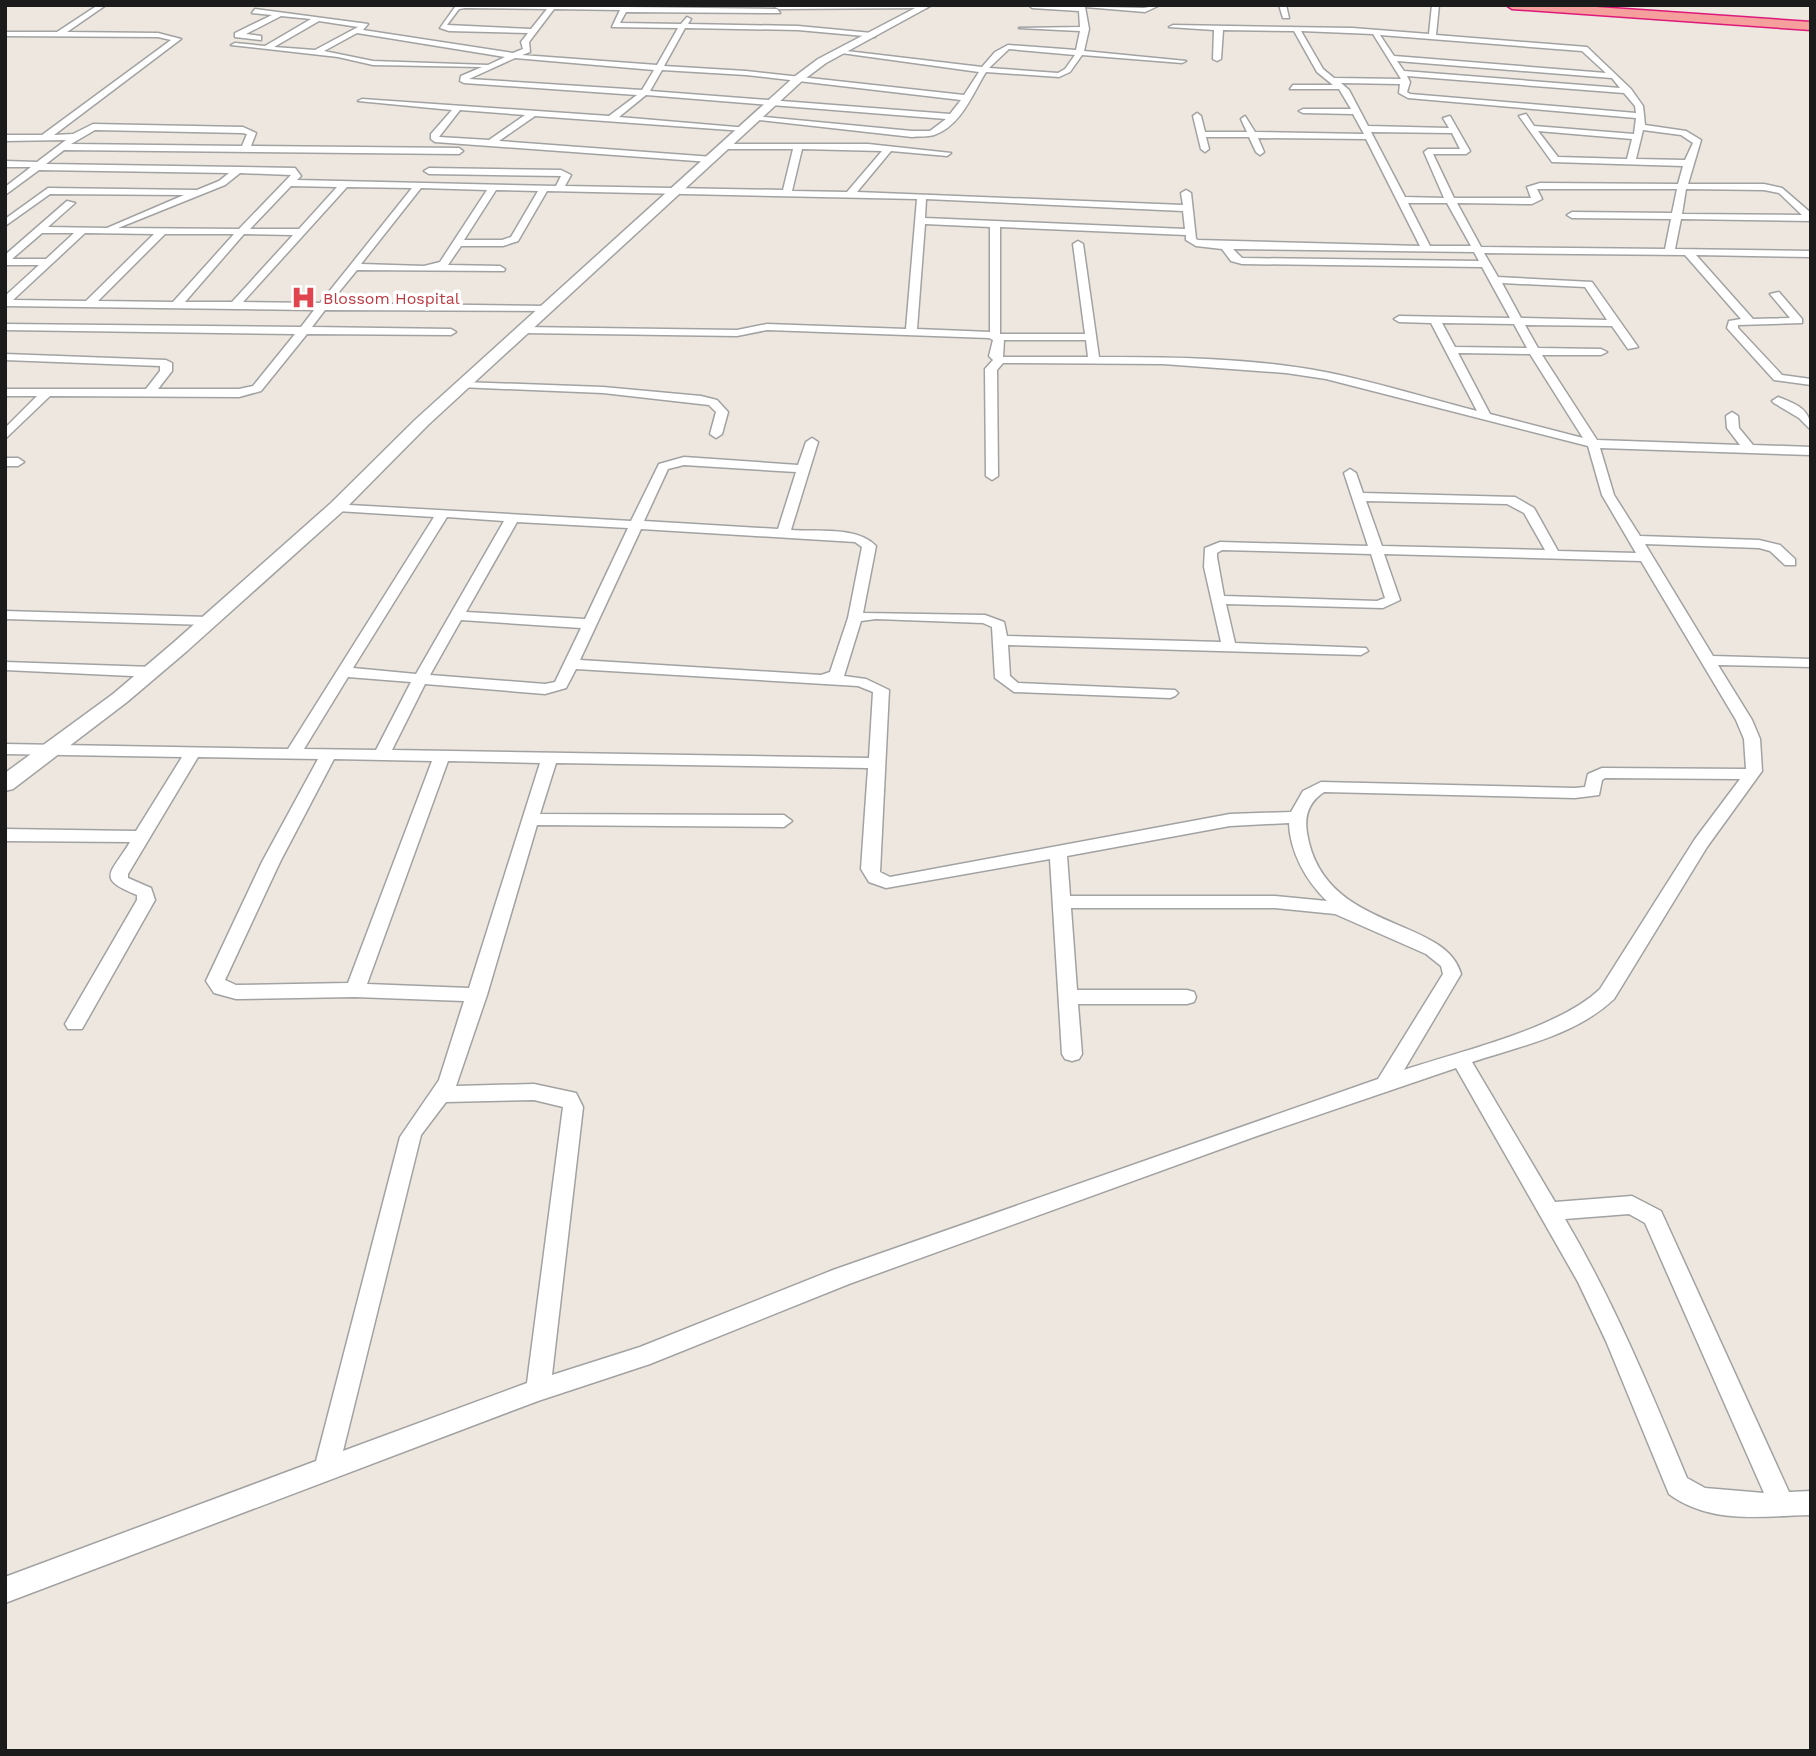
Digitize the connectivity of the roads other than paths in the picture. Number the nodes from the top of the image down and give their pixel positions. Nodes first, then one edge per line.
1 (103, 5) edge
2 (1157, 5) edge
3 (1282, 5) edge
4 (1436, 5) edge
5 (1512, 5) edge
6 (1560, 5) edge
7 (850, 6) edge
8 (1032, 6) edge
9 (926, 7) edge
10 (1082, 7) edge
11 (624, 8) edge
12 (778, 8) edge
13 (256, 10) dead end
14 (549, 10) edge
15 (692, 11) junction
16 (282, 13) junction
17 (1286, 16) dead end
18 (319, 19) junction
19 (1811, 24) edge
20 (682, 27) junction
21 (1173, 27) dead end
22 (771, 28) junction
23 (1023, 28) dead end
24 (1222, 28) junction
25 (1085, 29) junction
26 (1297, 30) junction
27 (357, 31) junction
28 (533, 31) junction
29 (1375, 32) junction
30 (5, 34) edge
31 (59, 34) junction
32 (872, 35) junction
33 (1432, 37) junction
34 (280, 40) junction
35 (1512, 43) junction
36 (235, 46) dead end
37 (265, 48) junction
38 (1080, 51) junction
39 (373, 52) dead end
40 (838, 52) junction
41 (316, 53) junction
42 (594, 53) dead end
43 (513, 56) junction
44 (1392, 58) junction
45 (1217, 59) dead end
46 (364, 61) junction
47 (1182, 61) dead end
48 (590, 62) junction
49 (487, 65) junction
50 (661, 66) junction
51 (1512, 67) junction
52 (985, 70) junction
53 (1402, 72) junction
54 (1614, 76) junction
55 (798, 79) junction
56 (1334, 80) junction
57 (1406, 82) junction
58 (1293, 87) dead end
59 (1343, 87) junction
60 (1628, 91) junction
61 (645, 92) junction
62 (968, 98) junction
63 (362, 101) dead end
64 (775, 101) junction
65 (459, 107) junction
66 (1303, 111) dead end
67 (535, 112) junction
68 (1358, 112) junction
69 (1197, 116) dead end
70 (1523, 116) dead end
71 (1641, 116) junction
72 (951, 117) junction
73 (612, 118) junction
74 (1447, 118) dead end
75 (1245, 119) dead end
76 (749, 124) junction
77 (1531, 128) junction
78 (1455, 131) junction
79 (1639, 132) junction
80 (1369, 133) junction
81 (1201, 134) junction
82 (1253, 134) junction
83 (45, 137) junction
84 (75, 137) junction
85 (5, 138) edge
86 (471, 142) junction
87 (491, 143) junction
88 (724, 146) junction
89 (62, 147) junction
90 (798, 147) junction
91 (889, 148) junction
92 (1205, 149) dead end
93 (245, 150) junction
94 (280, 150) junction
95 (458, 150) junction
96 (1260, 152) dead end
97 (947, 153) dead end
98 (710, 159) junction
99 (1631, 161) junction
100 (1689, 163) junction
101 (5, 164) edge
102 (38, 166) junction
103 (238, 170) junction
104 (260, 170) junction
105 (429, 171) junction
106 (289, 183) junction
107 (345, 184) junction
108 (414, 185) junction
109 (494, 186) junction
110 (545, 187) junction
111 (559, 187) junction
112 (1684, 187) junction
113 (677, 189) junction
114 (6, 191) edge
115 (196, 192) junction
116 (787, 192) junction
117 (1186, 193) dead end
118 (850, 194) junction
119 (922, 196) junction
120 (1402, 200) junction
121 (1451, 200) junction
122 (70, 204) dead end
123 (1188, 208) junction
124 (1572, 215) dead end
125 (1678, 216) junction
126 (1811, 218) edge
127 (920, 221) junction
128 (6, 223) edge
129 (995, 224) junction
130 (40, 230) junction
131 (83, 230) junction
132 (105, 230) junction
133 (162, 231) junction
134 (241, 232) junction
135 (300, 232) junction
136 (1190, 232) junction
137 (457, 243) junction
138 (1078, 244) dead end
139 (1225, 246) junction
140 (1427, 248) junction
141 (1479, 249) junction
142 (1669, 252) junction
143 (1688, 252) junction
144 (1811, 254) edge
145 (5, 261) edge
146 (50, 262) junction
147 (1487, 264) junction
148 (352, 267) junction
149 (436, 268) junction
150 (500, 269) dead end
151 (1495, 280) junction
152 (1775, 294) dead end
153 (5, 303) edge
154 (89, 304) junction
155 (171, 305) junction
156 (235, 305) junction
157 (322, 306) junction
158 (546, 309) junction
159 (1399, 319) dead end
160 (1435, 320) junction
161 (1517, 321) junction
162 (1749, 321) junction
163 (1616, 323) junction
164 (5, 327) edge
165 (141, 328) junction
166 (303, 330) junction
167 (523, 330) junction
168 (450, 332) dead end
169 (911, 332) junction
170 (996, 336) junction
171 (1091, 337) junction
172 (1632, 347) dead end
173 (1451, 350) junction
174 (1534, 352) junction
175 (1601, 352) dead end
176 (5, 357) edge
177 (1000, 360) junction
178 (1094, 360) junction
179 (1811, 382) edge
180 (463, 385) junction
181 (5, 392) edge
182 (47, 392) junction
183 (149, 393) junction
184 (1778, 401) dead end
185 (1732, 416) dead end
186 (1487, 419) junction
187 (1811, 426) edge
188 (716, 434) dead end
189 (5, 435) edge
190 (812, 442) dead end
191 (1593, 444) junction
192 (1750, 450) junction
193 (1811, 451) edge
194 (803, 468) junction
195 (1350, 473) dead end
196 (992, 476) dead end
197 (1358, 497) junction
198 (337, 507) junction
199 (442, 515) junction
200 (512, 519) junction
201 (634, 525) junction
202 (783, 533) junction
203 (1640, 549) junction
204 (1377, 550) junction
205 (1555, 555) junction
206 (1790, 562) dead end
207 (1221, 600) junction
208 (5, 615) edge
209 (458, 616) junction
210 (855, 618) junction
211 (208, 621) junction
212 (590, 624) junction
213 (1002, 640) junction
214 (1229, 647) junction
215 (1361, 651) dead end
216 (1708, 660) junction
217 (1811, 663) edge
218 (572, 664) junction
219 (5, 666) edge
220 (153, 672) junction
221 (342, 673) junction
222 (830, 679) junction
223 (420, 680) junction
224 (1170, 693) dead end
225 (5, 748) edge
226 (53, 750) junction
227 (293, 753) junction
228 (192, 754) junction
229 (328, 754) junction
230 (382, 754) junction
231 (442, 756) junction
232 (550, 756) junction
233 (876, 763) junction
234 (1752, 774) junction
235 (5, 784) edge
236 (1295, 817) junction
237 (532, 819) junction
238 (785, 821) dead end
239 (5, 835) edge
240 (141, 837) junction
241 (1058, 853) junction
242 (1062, 902) junction
243 (1350, 911) junction
244 (355, 990) junction
245 (478, 995) junction
246 (1068, 997) junction
247 (1187, 997) dead end
248 (75, 1024) dead end
249 (1072, 1054) dead end
250 (1461, 1060) junction
251 (1384, 1086) junction
252 (442, 1094) junction
253 (1548, 1211) junction
254 (538, 1390) junction
255 (326, 1471) junction
256 (1782, 1503) junction
257 (1811, 1503) edge
258 (5, 1590) edge

1 - 31 street
2 - 10 street
3 - 17 street
4 - 33 street
5 - 19 highway
6 - 19 highway
7 - 9 street
7 - 12 street
8 - 10 street
9 - 32 street
10 - 25 street
11 - 14 street
11 - 15 street
11 - 20 street
12 - 15 street
12 - 22 street
13 - 16 street
14 - 28 street
14 - 28 street
15 - 20 street
16 - 18 street
16 - 34 street
18 - 27 street
18 - 34 street
20 - 22 street
20 - 50 street
21 - 24 street
22 - 32 street
23 - 25 street
24 - 26 street
24 - 45 street
25 - 38 street
26 - 29 street
26 - 56 street
27 - 41 street
27 - 43 street
28 - 43 street
29 - 33 street
29 - 44 street
30 - 31 street
31 - 83 street
32 - 40 street
33 - 35 street
34 - 37 street
35 - 51 street
35 - 54 street
36 - 37 street
37 - 41 street
38 - 47 street
38 - 52 street
38 - 52 street
39 - 46 street
40 - 52 street
40 - 55 street
41 - 46 street
42 - 48 street
43 - 48 street
43 - 49 street
44 - 51 street
44 - 53 street
46 - 49 street
48 - 50 street
49 - 61 street
50 - 55 street
50 - 61 street
51 - 54 street
52 - 62 street
53 - 57 street
53 - 60 street
54 - 60 street
55 - 62 street
55 - 64 street
56 - 57 street
56 - 59 street
57 - 71 street
58 - 59 street
59 - 68 street
60 - 71 street
61 - 64 street
61 - 73 street
62 - 72 street
63 - 65 street
64 - 72 street
64 - 76 street
65 - 67 street
65 - 86 street
66 - 68 street
67 - 73 street
67 - 87 street
68 - 80 street
69 - 81 street
70 - 77 street
71 - 79 street
72 - 76 street
73 - 76 street
74 - 78 street
75 - 82 street
76 - 88 street
77 - 79 street
77 - 99 street
78 - 80 street
78 - 121 street
79 - 99 street
79 - 100 street
80 - 82 street
80 - 120 street
81 - 82 street
81 - 92 street
82 - 96 street
83 - 84 street
83 - 85 street
84 - 89 street
84 - 93 street
86 - 87 street
86 - 95 street
87 - 98 street
88 - 90 street
88 - 98 street
89 - 93 street
89 - 102 street
90 - 91 street
90 - 116 street
91 - 97 street
91 - 118 street
93 - 94 street
94 - 95 street
94 - 104 street
95 - 105 street
98 - 113 street
99 - 100 street
100 - 112 street
101 - 102 street
102 - 103 street
102 - 114 street
103 - 104 street
103 - 115 street
104 - 106 street
105 - 108 street
105 - 111 street
106 - 107 street
106 - 134 street
107 - 108 street
107 - 135 street
108 - 109 street
108 - 148 street
109 - 110 street
109 - 137 street
110 - 111 street
110 - 137 street
111 - 113 street
112 - 121 street
112 - 125 street
112 - 126 street
113 - 116 street
113 - 158 street
115 - 128 street
115 - 132 street
116 - 118 street
117 - 123 street
118 - 119 street
119 - 123 street
119 - 127 street
120 - 121 street
120 - 140 street
121 - 141 street
122 - 130 street
123 - 136 street
124 - 125 street
125 - 126 street
125 - 142 street
127 - 129 street
127 - 169 street
129 - 136 street
129 - 170 street
130 - 131 street
130 - 145 street
131 - 132 street
131 - 146 street
132 - 133 street
133 - 134 street
133 - 154 street
134 - 135 street
134 - 155 street
135 - 156 street
136 - 139 street
137 - 149 street
138 - 171 street
139 - 140 street
139 - 147 street
140 - 141 street
141 - 142 street
141 - 147 street
142 - 143 street
143 - 144 street
143 - 162 street
145 - 146 street
146 - 153 street
147 - 151 street
148 - 149 street
148 - 157 street
149 - 150 street
151 - 161 street
151 - 163 street
152 - 162 street
153 - 154 street
154 - 155 street
155 - 156 street
155 - 165 street
156 - 157 street
157 - 158 street
157 - 166 street
158 - 167 street
159 - 160 street
160 - 161 street
160 - 173 street
161 - 163 street
161 - 174 street
162 - 179 street
163 - 172 street
164 - 165 street
165 - 166 street
166 - 168 street
166 - 183 street
167 - 169 street
167 - 180 street
169 - 170 street
170 - 171 street
170 - 177 street
171 - 178 street
173 - 174 street
173 - 186 street
174 - 175 street
174 - 191 street
176 - 183 street
177 - 178 street
177 - 196 street
178 - 186 street
180 - 188 street
180 - 198 street
181 - 182 street
182 - 183 street
182 - 189 street
184 - 187 street
185 - 192 street
186 - 191 street
190 - 194 street
191 - 192 street
191 - 203 street
192 - 193 street
194 - 201 street
194 - 202 street
195 - 197 street
197 - 204 street
197 - 205 street
198 - 199 street
198 - 211 street
199 - 200 street
199 - 221 street
200 - 201 street
200 - 209 street
201 - 202 street
201 - 212 street
202 - 210 street
203 - 205 street
203 - 206 street
203 - 216 street
204 - 205 street
204 - 207 street
204 - 207 street
207 - 214 street
208 - 211 street
209 - 212 street
209 - 223 street
210 - 213 street
210 - 222 street
211 - 220 street
212 - 218 street
213 - 214 street
213 - 224 street
214 - 215 street
216 - 217 street
216 - 234 street
218 - 222 street
218 - 223 street
219 - 220 street
220 - 226 street
221 - 223 street
221 - 227 street
222 - 233 street
223 - 230 street
225 - 226 street
226 - 228 street
226 - 235 street
227 - 228 street
227 - 229 street
228 - 240 street
229 - 230 street
229 - 244 street
230 - 231 street
231 - 232 street
231 - 244 street
232 - 233 street
232 - 237 street
233 - 241 street
234 - 236 street
234 - 250 street
236 - 241 street
236 - 243 street
237 - 238 street
237 - 245 street
239 - 240 street
240 - 248 street
241 - 242 street
242 - 243 street
242 - 246 street
243 - 251 street
244 - 245 street
245 - 252 street
246 - 247 street
246 - 249 street
250 - 251 street
250 - 253 street
251 - 254 street
252 - 254 street
252 - 255 street
253 - 256 street
253 - 256 street
254 - 255 street
255 - 258 street
256 - 257 street

